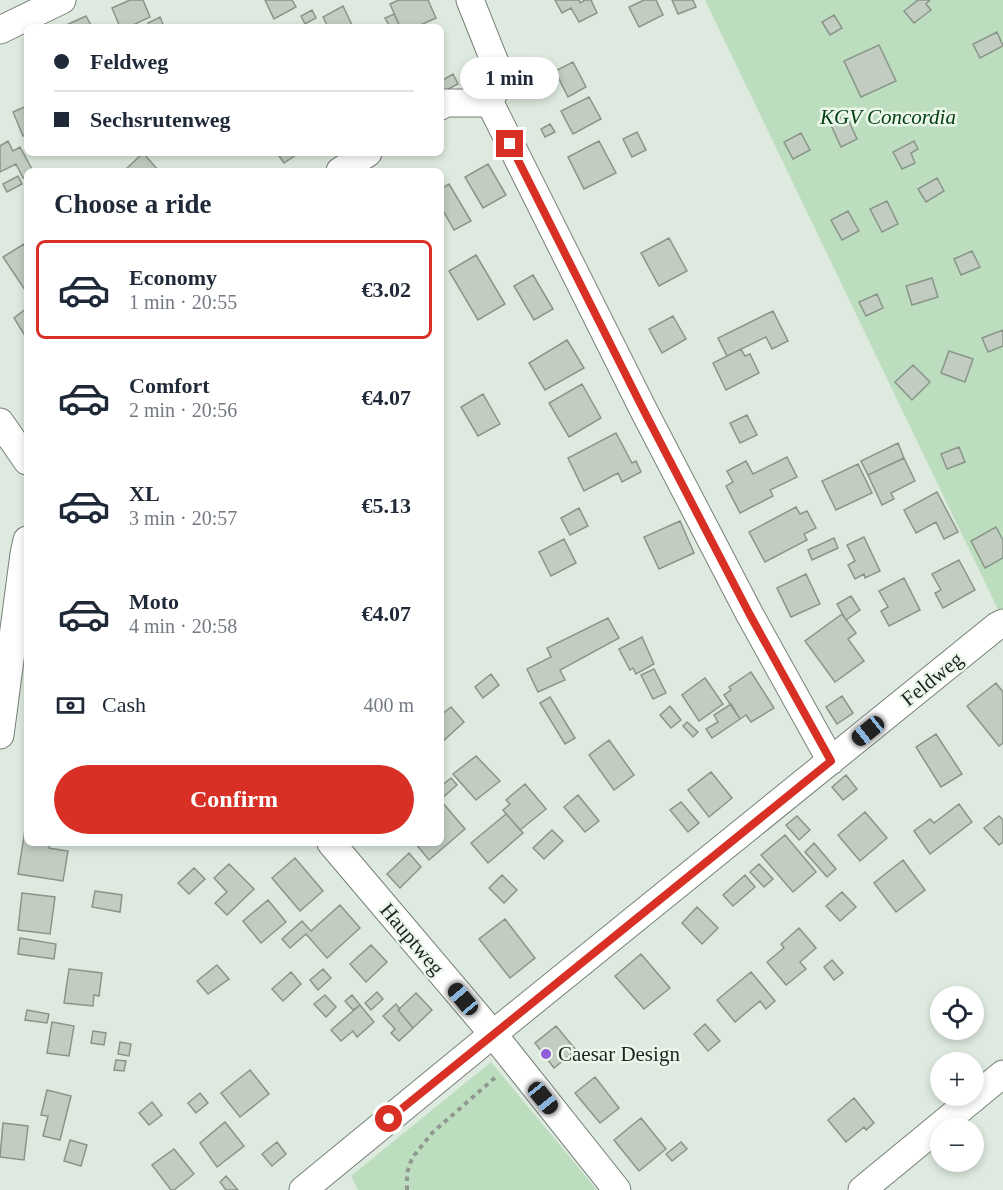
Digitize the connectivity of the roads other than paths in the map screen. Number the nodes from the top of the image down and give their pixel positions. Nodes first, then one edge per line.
1 (62, 0) edge
2 (481, 3) edge
3 (0, 30) edge
4 (490, 103) junction
5 (444, 104) edge
6 (363, 156) edge
7 (345, 168) edge
8 (0, 422) edge
9 (24, 457) edge
10 (24, 554) edge
11 (1001, 629) edge
12 (0, 735) edge
13 (831, 761) junction
14 (334, 846) edge
15 (493, 1034) junction
16 (1003, 1074) edge
17 (303, 1190) edge
18 (617, 1190) edge
19 (862, 1190) edge

1 - 3 street
2 - 4 street
4 - 5 street
4 - 13 street
6 - 7 street
8 - 9 street
10 - 12 street
11 - 13 street, Feldweg
13 - 15 street, Feldweg
14 - 15 street, Hauptweg
15 - 17 street, Feldweg
15 - 18 street, Hauptweg
16 - 19 street

